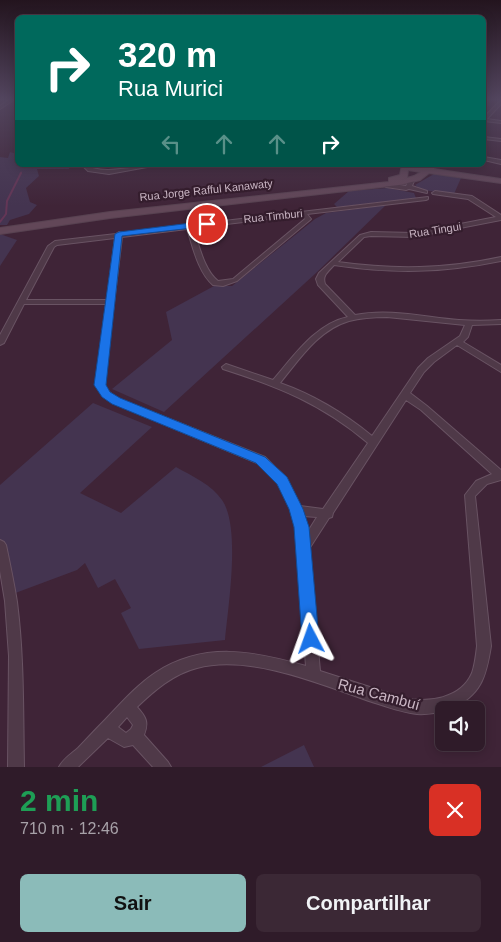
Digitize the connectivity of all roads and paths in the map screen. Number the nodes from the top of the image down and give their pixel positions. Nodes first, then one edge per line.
1 (486, 138) edge
2 (501, 140) edge
3 (486, 159) edge
4 (501, 162) edge
5 (87, 167) edge
6 (139, 167) edge
7 (406, 167) edge
8 (430, 167) edge
9 (501, 177) edge
10 (501, 181) edge
11 (408, 185) junction
12 (363, 186) junction
13 (425, 194) junction
14 (303, 213) junction
15 (501, 218) edge
16 (189, 226) junction
17 (0, 227) edge
18 (0, 231) edge
19 (119, 234) junction
20 (501, 259) edge
21 (333, 262) junction
22 (21, 302) junction
23 (110, 302) junction
24 (353, 318) junction
25 (501, 322) edge
26 (469, 324) junction
27 (459, 342) junction
28 (0, 343) edge
29 (226, 367) dead end
30 (501, 369) edge
31 (275, 383) junction
32 (406, 395) junction
33 (373, 442) junction
34 (501, 476) edge
35 (296, 509) junction
36 (328, 514) junction
37 (0, 545) edge
38 (304, 547) junction
39 (314, 676) junction
40 (128, 708) junction
41 (108, 729) junction
42 (134, 736) junction
43 (16, 767) edge
44 (67, 767) edge
45 (164, 767) edge

1 - 2 street
3 - 4 street
5 - 6 street
7 - 12 main road, Rua Jorge Rafful Kanawaty
8 - 9 main road
8 - 10 main road
8 - 11 main road, Rua Jorge Rafful Kanawaty
11 - 12 main road, Rua Jorge Rafful Kanawaty
11 - 13 street, Rua Jorge Rafful Kanawaty
12 - 17 main road, Rua Jorge Rafful Kanawaty
12 - 18 main road, Rua Jorge Rafful Kanawaty
13 - 14 street, Rua Timburi
13 - 15 street
14 - 16 street, Rua Timburi
14 - 16 street
15 - 21 street, Rua Tingui
16 - 19 street, Rua Timburi
19 - 22 street, Rua Timburi
19 - 23 street
20 - 21 street
21 - 24 street, Rua Tingui
22 - 23 street
22 - 28 street, Rua Timburi
23 - 35 street
24 - 26 street
24 - 31 street
25 - 26 street
26 - 27 street
27 - 30 street
27 - 32 street
29 - 31 street
31 - 33 street
32 - 33 street
32 - 34 street
33 - 36 street
34 - 39 street, Rua Cambuí
35 - 36 street
35 - 38 street
36 - 38 street
37 - 43 street
38 - 39 street
39 - 40 street, Rua Cambuí
40 - 41 street
40 - 42 street
41 - 42 street
41 - 44 street
42 - 45 street

